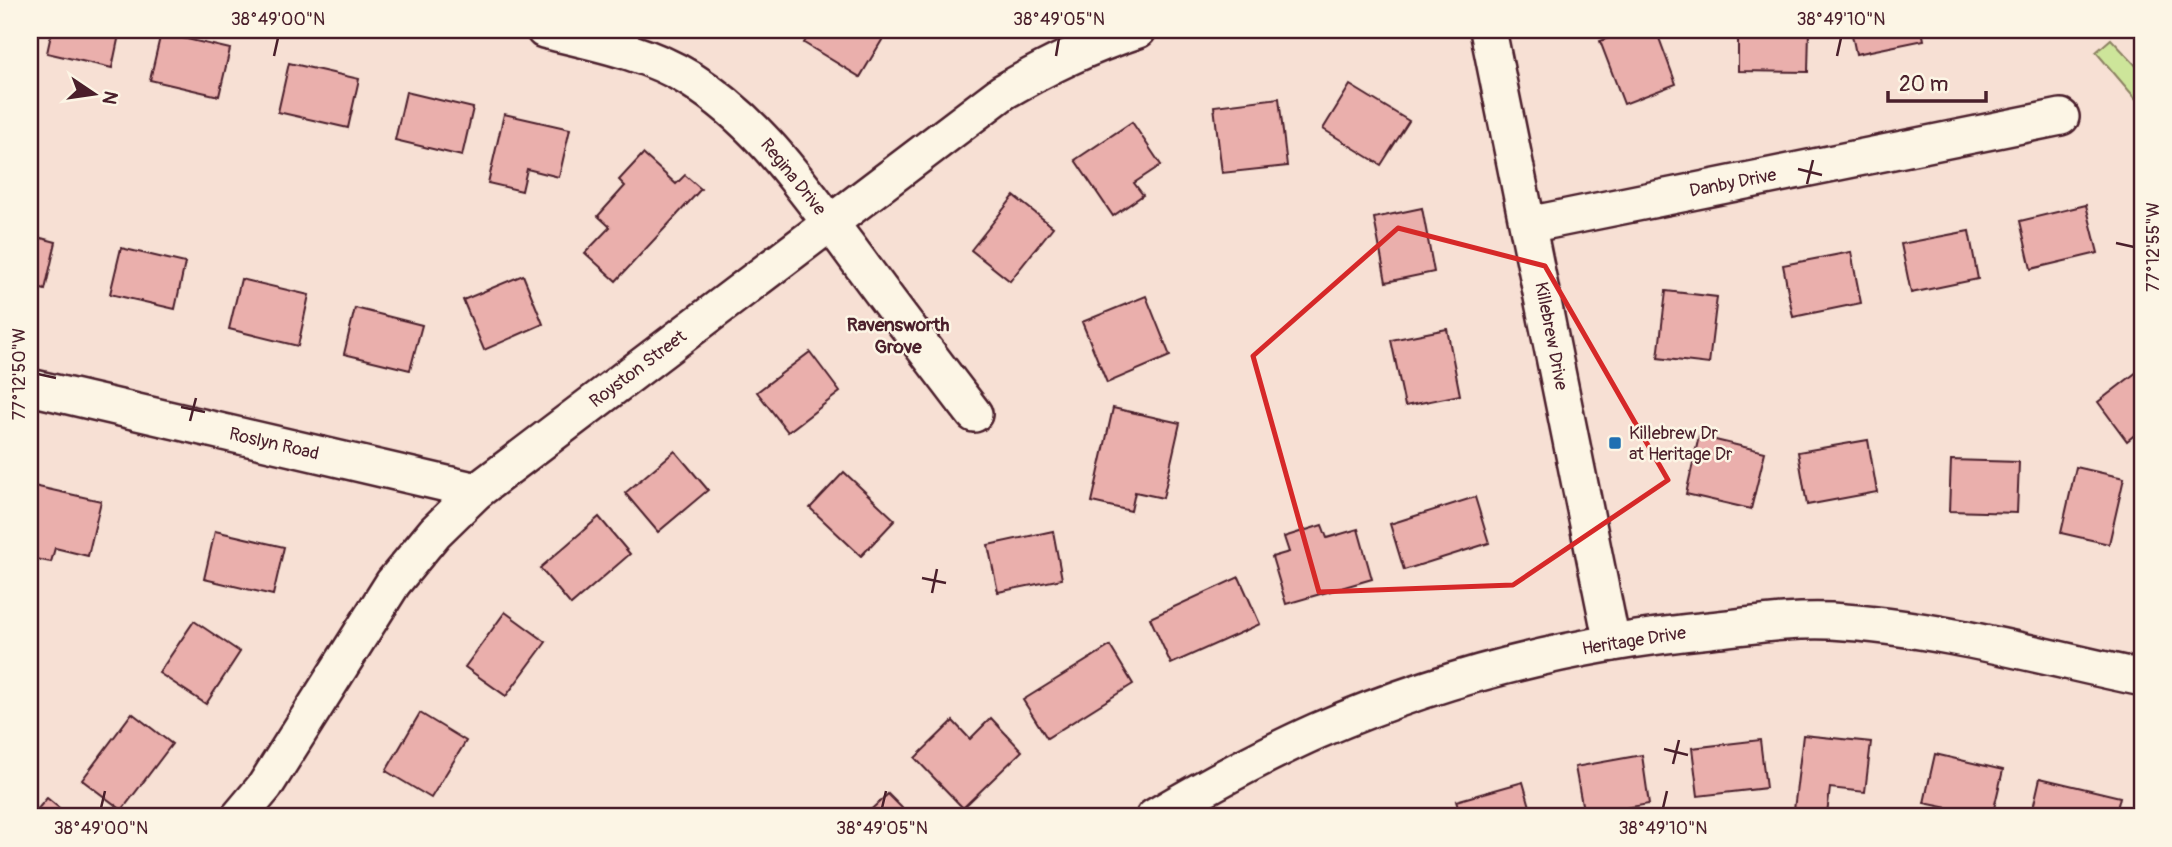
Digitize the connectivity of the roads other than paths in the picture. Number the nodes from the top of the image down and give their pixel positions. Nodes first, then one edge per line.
1 (544, 30) edge
2 (1138, 30) edge
3 (1488, 30) edge
4 (2061, 117) dead end
5 (829, 223) junction
6 (1528, 225) junction
7 (30, 387) edge
8 (974, 414) dead end
9 (477, 491) junction
10 (1612, 643) junction
11 (2142, 678) edge
12 (239, 817) edge
13 (1154, 817) edge

1 - 5 street, Regina Drive
2 - 5 street, Royston Street
3 - 6 street, Killebrew Drive
4 - 6 street, Danby Drive
5 - 8 street, Regina Drive
5 - 9 street, Royston Street
6 - 10 street, Killebrew Drive
7 - 9 street, Roslyn Road
9 - 12 street, Royston Street
10 - 11 street, Heritage Drive
10 - 13 street, Heritage Drive

